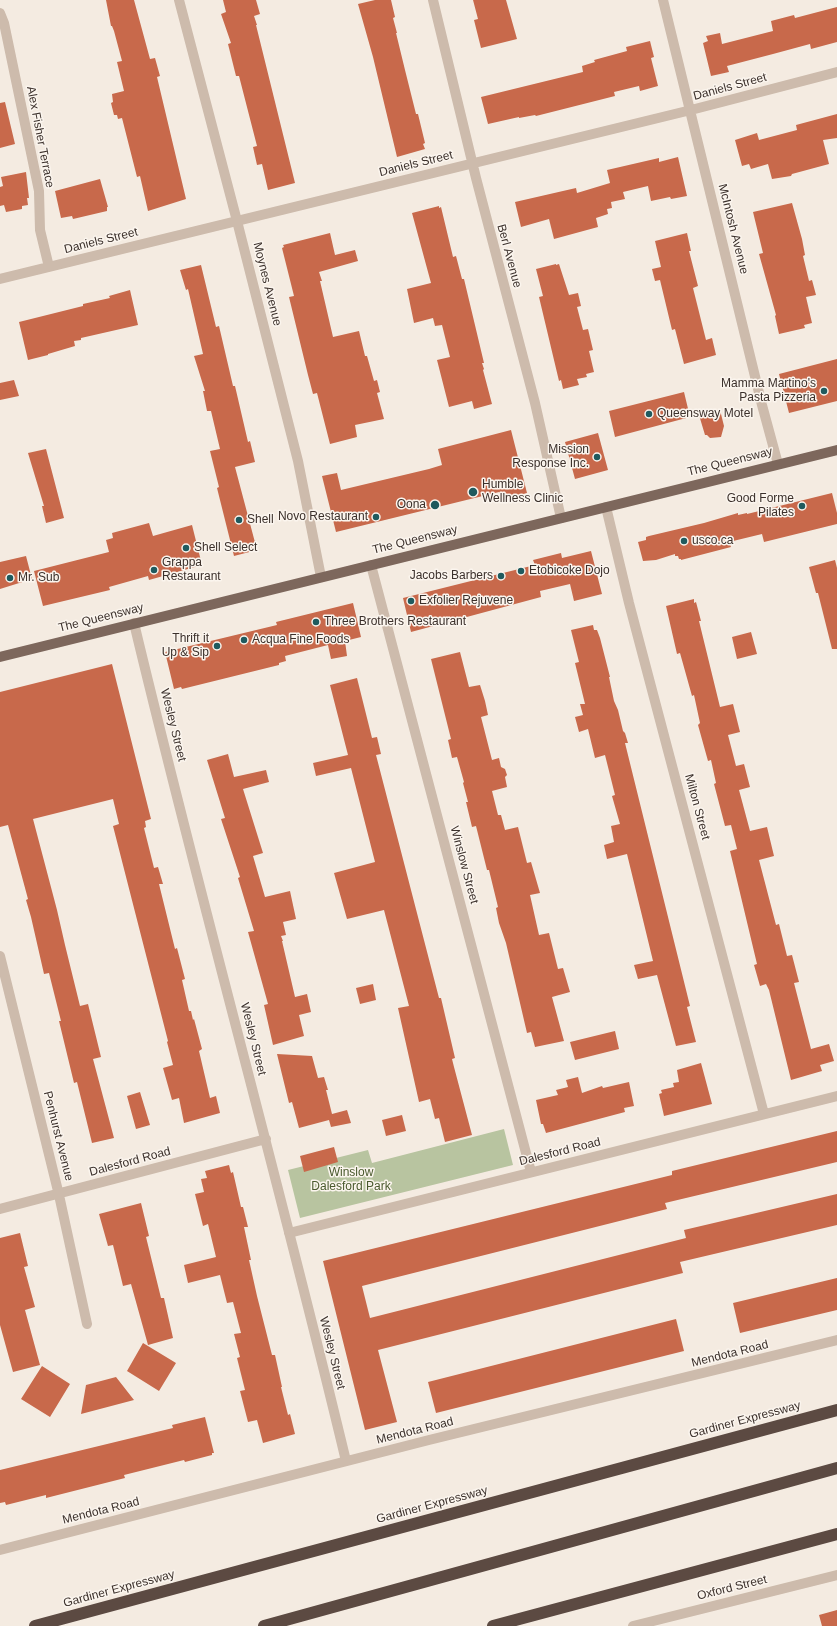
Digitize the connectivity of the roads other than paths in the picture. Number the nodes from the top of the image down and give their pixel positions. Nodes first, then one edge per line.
1 (179, 0) edge
2 (433, 0) edge
3 (663, 0) edge
4 (0, 13) edge
5 (837, 72) edge
6 (691, 110) junction
7 (472, 164) junction
8 (237, 221) junction
9 (49, 267) junction
10 (0, 279) edge
11 (837, 450) edge
12 (778, 464) junction
13 (606, 507) junction
14 (561, 518) junction
15 (371, 565) junction
16 (321, 576) junction
17 (134, 623) junction
18 (0, 657) edge
19 (0, 956) edge
20 (837, 1096) edge
21 (764, 1114) junction
22 (266, 1140) junction
23 (531, 1172) junction
24 (59, 1195) junction
25 (0, 1209) edge
26 (288, 1233) junction
27 (87, 1324) dead end
28 (837, 1340) edge
29 (837, 1410) edge
30 (346, 1462) junction
31 (837, 1468) edge
32 (837, 1534) edge
33 (0, 1550) edge
34 (837, 1575) edge
35 (34, 1626) edge
36 (264, 1626) edge
37 (494, 1626) edge
38 (633, 1626) edge

1 - 8 street, Moynes Avenue
2 - 7 street, Berl Avenue
3 - 6 street, McIntosh Avenue
4 - 9 street, Alex Fisher Terrace
5 - 6 street, Daniels Street
6 - 7 street, Daniels Street
6 - 12 street, McIntosh Avenue
7 - 8 street, Daniels Street
7 - 14 street, Berl Avenue
8 - 9 street, Daniels Street
8 - 16 street, Moynes Avenue
9 - 10 street, Daniels Street
11 - 12 main road, The Queensway
12 - 13 main road, The Queensway
13 - 14 main road, The Queensway
13 - 21 street, Milton Street
14 - 15 main road, The Queensway
15 - 16 main road, The Queensway
15 - 23 street, Winslow Street
16 - 17 main road, The Queensway
17 - 18 main road, The Queensway
17 - 22 street, Wesley Street
19 - 24 street, Penhurst Avenue
20 - 21 street, Dalesford Road
21 - 23 street, Dalesford Road
22 - 24 street, Dalesford Road
22 - 26 street, Wesley Street
23 - 26 street, Dalesford Road
24 - 25 street, Dalesford Road
24 - 27 street, Penhurst Avenue
26 - 30 street, Wesley Street
28 - 30 street, Mendota Road
29 - 35 highway, Gardiner Expressway
30 - 33 street, Mendota Road
31 - 36 highway
32 - 37 highway
34 - 38 street, Oxford Street

